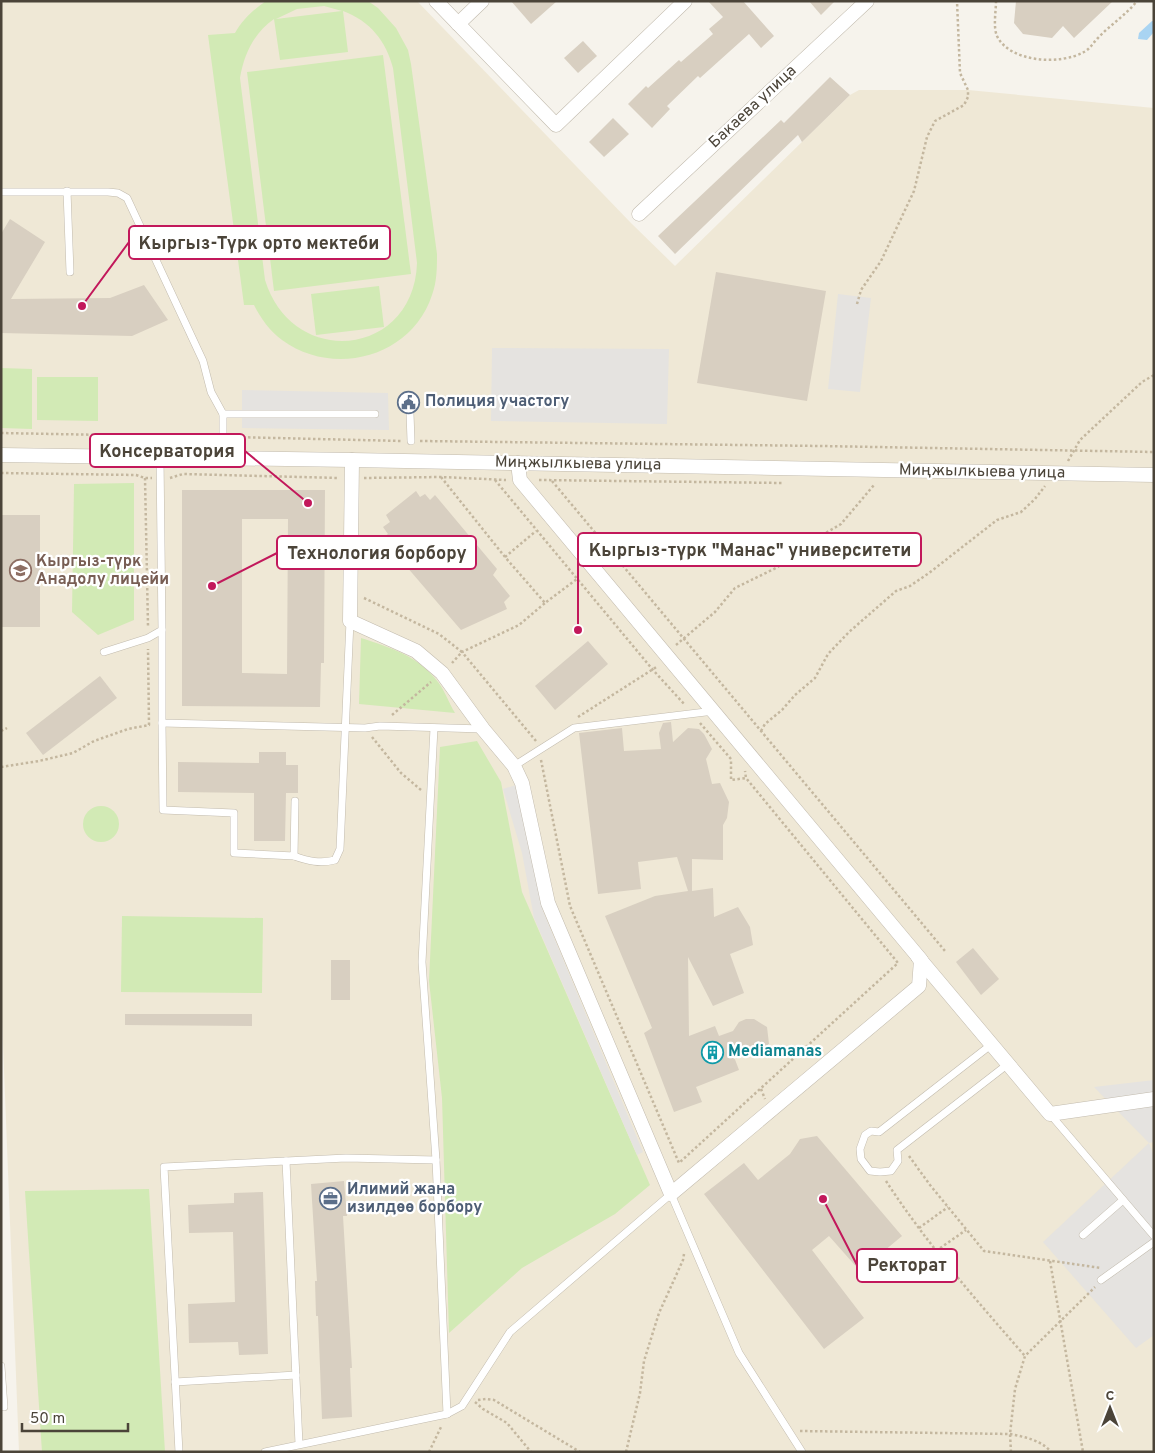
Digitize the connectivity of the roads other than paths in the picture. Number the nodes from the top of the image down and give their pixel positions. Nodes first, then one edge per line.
1 (436, 1) edge
2 (482, 1) edge
3 (685, 1) edge
4 (867, 1) edge
5 (458, 24) junction
6 (67, 191) junction
7 (1, 192) edge
8 (639, 214) dead end
9 (70, 272) dead end
10 (410, 412) dead end
11 (223, 414) junction
12 (375, 414) dead end
13 (411, 441) road end
14 (1, 455) edge
15 (160, 457) junction
16 (223, 458) junction
17 (352, 460) junction
18 (518, 463) junction
19 (1154, 475) edge
20 (350, 621) junction
21 (162, 630) junction
22 (104, 652) dead end
23 (714, 711) junction
24 (162, 723) junction
25 (346, 726) junction
26 (434, 728) junction
27 (482, 729) junction
28 (514, 766) junction
29 (295, 801) dead end
30 (294, 856) junction
31 (910, 947) junction
32 (992, 1044) junction
33 (1008, 1064) junction
34 (1154, 1100) edge
35 (1050, 1114) junction
36 (436, 1160) junction
37 (286, 1161) junction
38 (672, 1194) junction
39 (1123, 1200) junction
40 (1083, 1235) dead end
41 (1154, 1236) edge
42 (1154, 1242) edge
43 (1101, 1280) road end
44 (1, 1366) edge
45 (296, 1375) junction
46 (175, 1382) junction
47 (4, 1407) dead end
48 (447, 1414) junction
49 (299, 1444) junction
50 (179, 1452) edge
51 (265, 1452) edge
52 (802, 1452) edge

1 - 5 street
2 - 5 street
3 - 5 street
4 - 8 street, Бакаева улица
6 - 7 lane
6 - 9 lane
6 - 11 lane
10 - 13 lane
11 - 12 lane
11 - 16 lane
14 - 15 street, Миңжылкыева улица
15 - 16 street, Миңжылкыева улица
15 - 21 lane
16 - 17 street, Миңжылкыева улица
17 - 18 street, Миңжылкыева улица
17 - 20 street
18 - 19 street, Миңжылкыева улица
18 - 23 street
20 - 25 lane
20 - 27 street
21 - 22 lane
21 - 24 lane
23 - 28 lane
23 - 31 street
24 - 25 lane
24 - 30 lane
25 - 26 lane
25 - 30 lane
26 - 27 lane
26 - 36 lane
27 - 28 street
28 - 38 street
29 - 30 lane
31 - 32 street
31 - 38 street
32 - 33 street
32 - 33 lane
33 - 35 street
34 - 35 street
35 - 39 lane
36 - 37 lane
36 - 48 lane
37 - 45 lane
37 - 46 lane
38 - 48 lane
38 - 52 lane
39 - 40 lane
39 - 41 lane
42 - 43 lane
44 - 47 lane
45 - 46 lane
45 - 49 lane
46 - 50 lane
48 - 49 lane
49 - 51 lane

